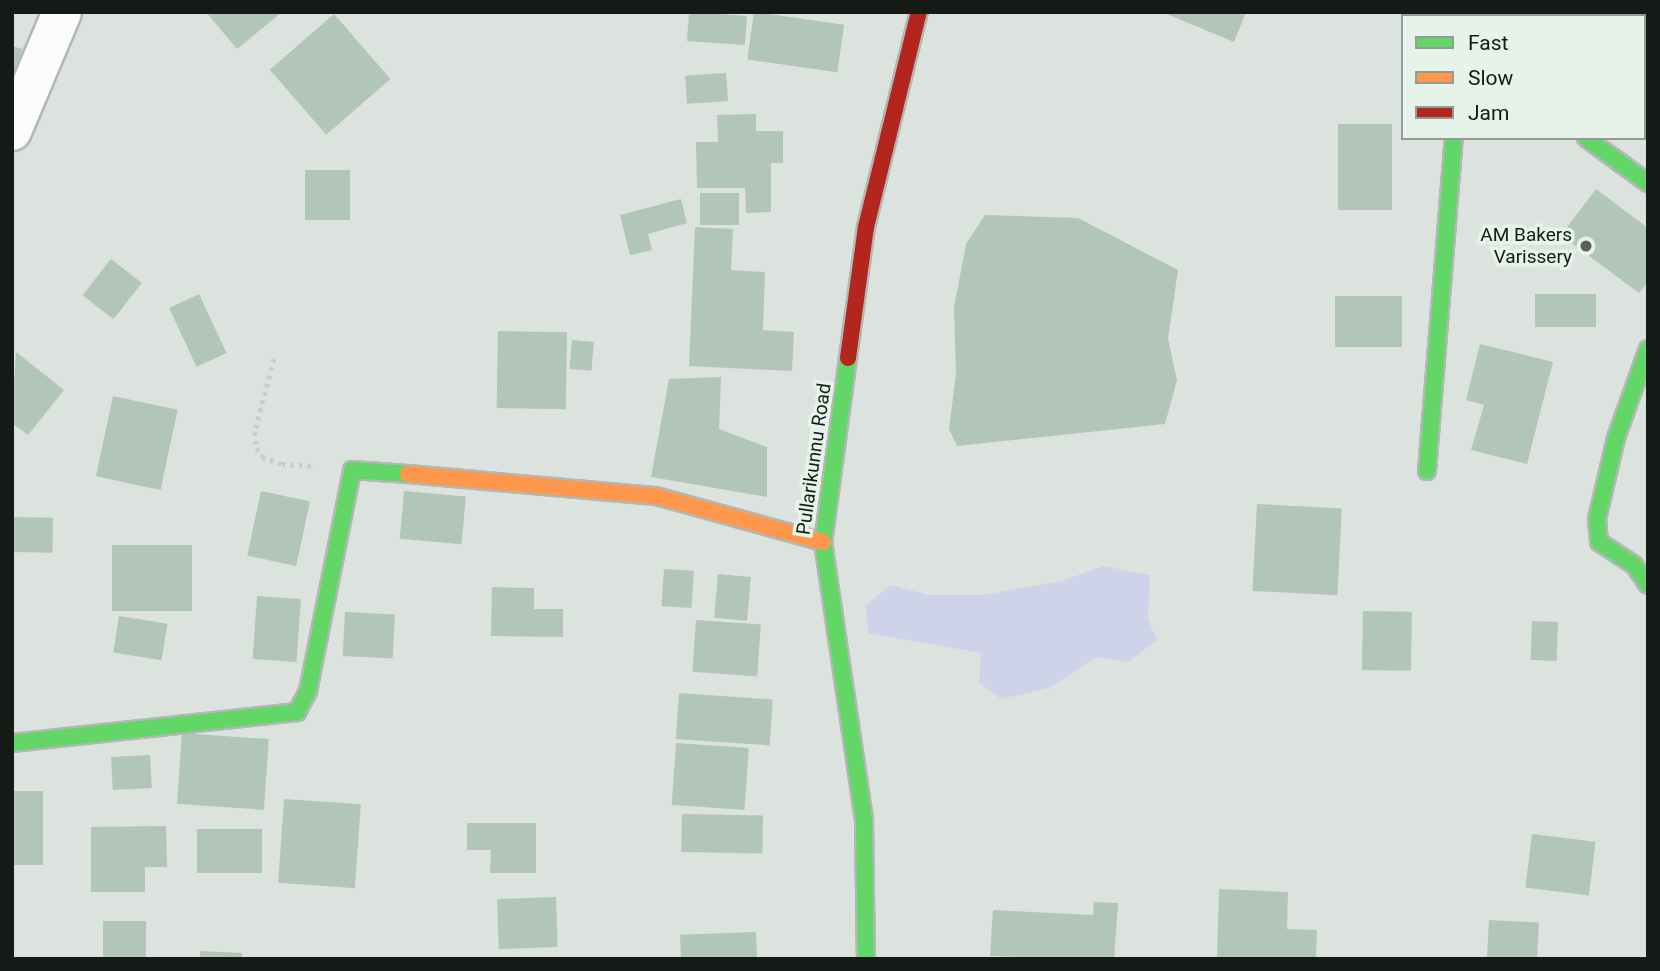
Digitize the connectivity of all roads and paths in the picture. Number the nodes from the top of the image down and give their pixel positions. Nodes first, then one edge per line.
1 (62, 12) edge
2 (919, 12) edge
3 (12, 131) edge
4 (1454, 140) edge
5 (1589, 140) edge
6 (1648, 183) edge
7 (1648, 349) edge
8 (274, 359) dead end
9 (352, 470) junction
10 (1427, 471) dead end
11 (823, 542) junction
12 (1648, 585) edge
13 (12, 743) edge
14 (866, 959) edge

1 - 3 street
2 - 11 street, Pullarikunnu Road
4 - 10 street
5 - 6 street
7 - 12 street
8 - 9 path
9 - 11 street
9 - 13 street
11 - 14 street, Pullarikunnu Road

